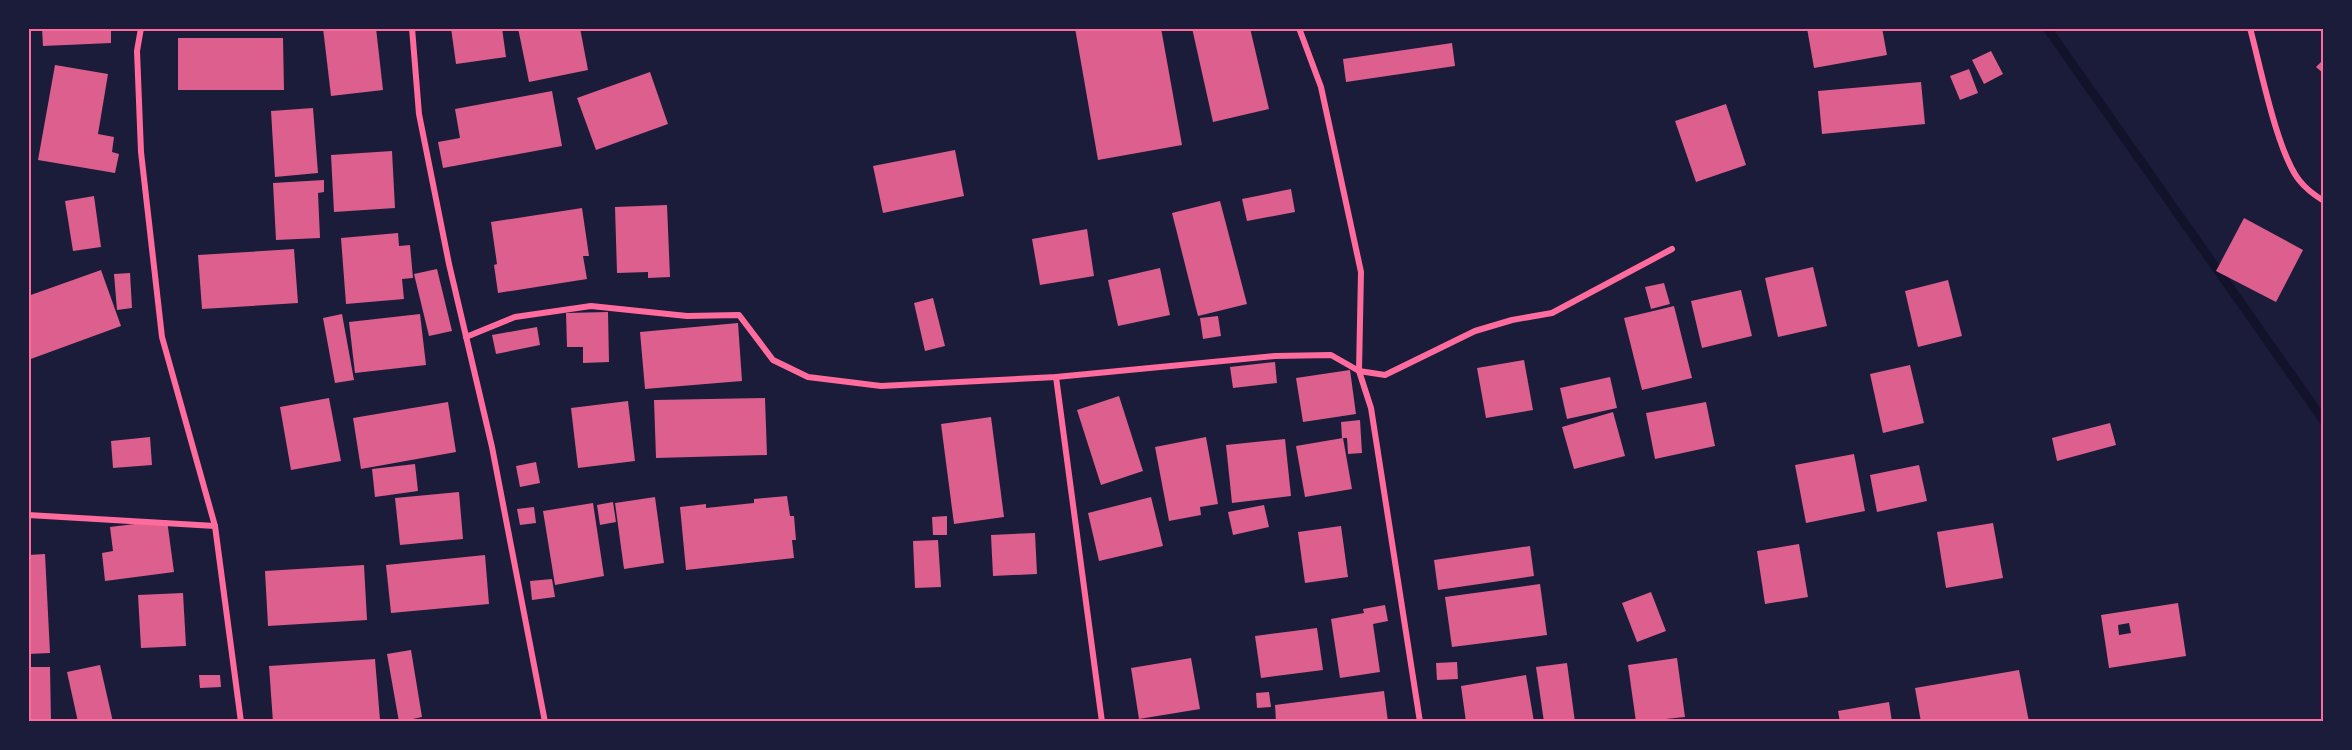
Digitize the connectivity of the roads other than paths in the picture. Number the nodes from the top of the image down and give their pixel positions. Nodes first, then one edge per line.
1 (141, 28) edge
2 (412, 28) edge
3 (1299, 28) edge
4 (2250, 28) edge
5 (2324, 201) edge
6 (1672, 249) dead end
7 (466, 337) junction
8 (1359, 371) junction
9 (1056, 377) junction
10 (28, 515) edge
11 (215, 526) junction
12 (242, 722) edge
13 (545, 722) edge
14 (1102, 722) edge
15 (1420, 722) edge

1 - 11 street
2 - 7 street
3 - 8 street
4 - 5 street
6 - 8 street
7 - 9 street
7 - 13 street
8 - 9 street
8 - 15 street
9 - 14 street
10 - 11 street
11 - 12 street

